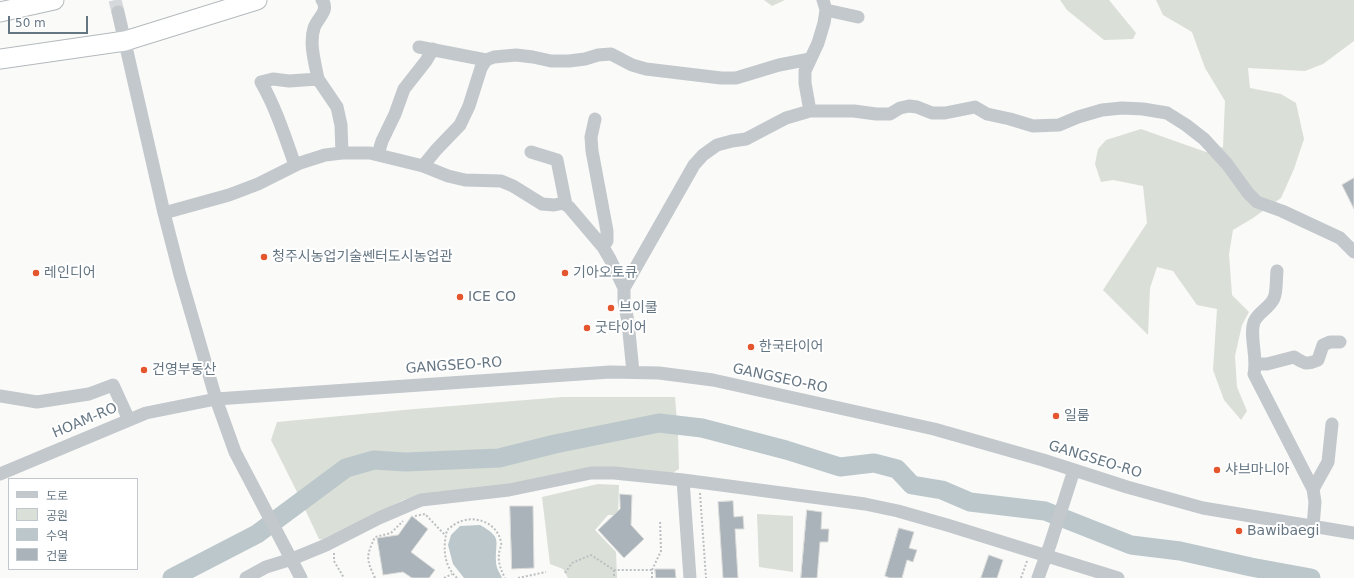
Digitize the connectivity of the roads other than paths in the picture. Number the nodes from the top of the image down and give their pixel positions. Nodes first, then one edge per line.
1 (54, 0) edge
2 (257, 0) edge
3 (322, 0) edge
4 (824, 5) edge
5 (0, 12) edge
6 (118, 12) tunnel mouth
7 (858, 17) dead end
8 (125, 41) junction
9 (419, 47) dead end
10 (433, 49) junction
11 (0, 59) edge
12 (810, 59) junction
13 (486, 60) junction
14 (318, 78) junction
15 (810, 111) junction
16 (595, 119) dead end
17 (531, 152) dead end
18 (342, 153) junction
19 (378, 154) junction
20 (295, 165) junction
21 (423, 166) junction
22 (566, 205) junction
23 (164, 213) junction
24 (603, 247) junction
25 (1354, 252) edge
26 (1277, 271) dead end
27 (624, 288) junction
28 (1340, 342) dead end
29 (1256, 364) junction
30 (632, 372) junction
31 (0, 396) edge
32 (216, 399) junction
33 (185, 406) joint
34 (130, 420) junction
35 (1332, 424) dead end
36 (1074, 470) junction
37 (0, 474) edge
38 (683, 480) junction
39 (1313, 489) junction
40 (1313, 527) junction
41 (1354, 533) edge
42 (1048, 550) junction
43 (292, 559) junction
44 (246, 578) edge
45 (301, 578) edge
46 (690, 578) edge
47 (1038, 578) edge
48 (1118, 578) edge

1 - 5 highway
2 - 8 highway
3 - 14 street
4 - 7 street
4 - 12 street
6 - 8 street
8 - 11 highway
8 - 23 street
9 - 10 street
10 - 13 street
10 - 19 street
12 - 13 street
12 - 15 street
13 - 21 street
14 - 18 street
14 - 20 street
15 - 25 street
15 - 27 street
16 - 24 street
17 - 22 street
18 - 19 street
18 - 20 street
19 - 21 street
20 - 23 street
21 - 22 street
22 - 24 street
23 - 32 street
24 - 27 street
26 - 29 street
27 - 30 street
28 - 29 street
29 - 39 street
30 - 32 street, GANGSEO-RO
30 - 36 street, GANGSEO-RO
31 - 34 street
32 - 33 street, GANGSEO-RO
32 - 43 street
33 - 34 street, HOAM-RO
34 - 37 street, HOAM-RO
35 - 39 street
36 - 40 street, GANGSEO-RO
36 - 42 street
38 - 42 street
38 - 43 street
38 - 46 street
39 - 40 street
40 - 41 street, GANGSEO-RO
42 - 47 street
42 - 48 street
43 - 44 street
43 - 45 street

